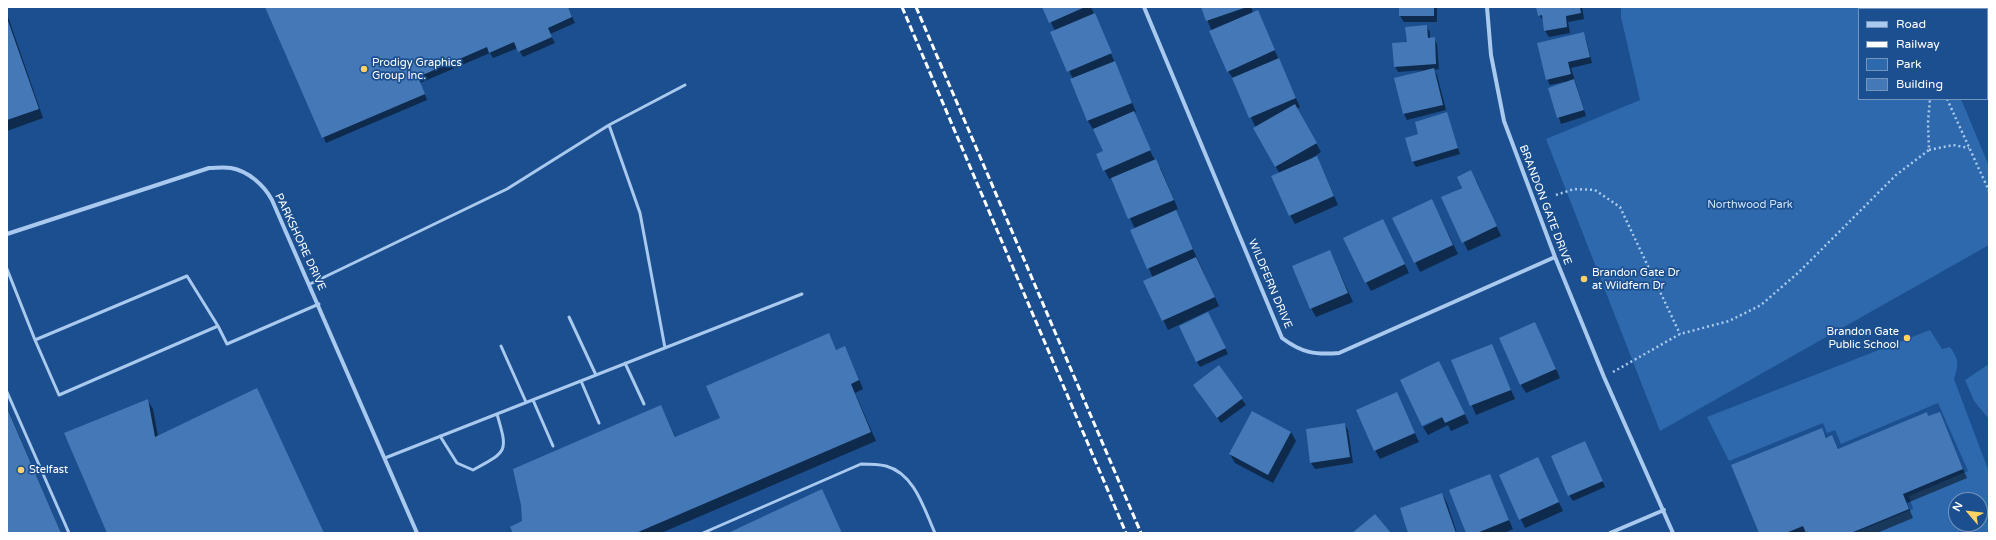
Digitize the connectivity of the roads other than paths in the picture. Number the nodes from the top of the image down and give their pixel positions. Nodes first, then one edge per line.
1 (1144, 7) edge
2 (1487, 7) edge
3 (685, 85) dead end
4 (609, 125) junction
5 (7, 234) edge
6 (1556, 257) junction
7 (7, 269) edge
8 (310, 284) junction
9 (802, 294) dead end
10 (319, 304) junction
11 (569, 317) dead end
12 (218, 326) junction
13 (35, 340) junction
14 (501, 346) dead end
15 (665, 348) junction
16 (625, 363) junction
17 (596, 375) junction
18 (581, 381) junction
19 (7, 392) edge
20 (534, 400) junction
21 (526, 402) junction
22 (644, 404) dead end
23 (497, 414) junction
24 (599, 423) dead end
25 (440, 436) junction
26 (553, 446) dead end
27 (385, 458) junction
28 (1664, 510) junction
29 (69, 533) edge
30 (417, 533) edge
31 (703, 533) edge
32 (935, 533) edge
33 (1610, 533) edge
34 (1673, 533) edge

1 - 6 street, WILDFERN DRIVE
2 - 6 street, BRANDON GATE DRIVE
3 - 4 lane
4 - 8 lane
4 - 15 lane
5 - 8 street, PARKSHORE DRIVE
6 - 28 street, BRANDON GATE DRIVE
7 - 13 lane
8 - 10 street, PARKSHORE DRIVE
9 - 15 lane
10 - 12 lane
10 - 27 street, PARKSHORE DRIVE
11 - 17 lane
12 - 13 lane
12 - 13 lane
14 - 21 lane
15 - 16 lane
16 - 17 lane
16 - 22 lane
17 - 18 lane
18 - 20 lane
18 - 24 lane
19 - 29 lane
20 - 21 lane
20 - 26 lane
21 - 23 lane
23 - 25 lane
23 - 25 lane
25 - 27 lane
27 - 30 street, PARKSHORE DRIVE
28 - 33 street
28 - 34 street, BRANDON GATE DRIVE
31 - 32 lane

